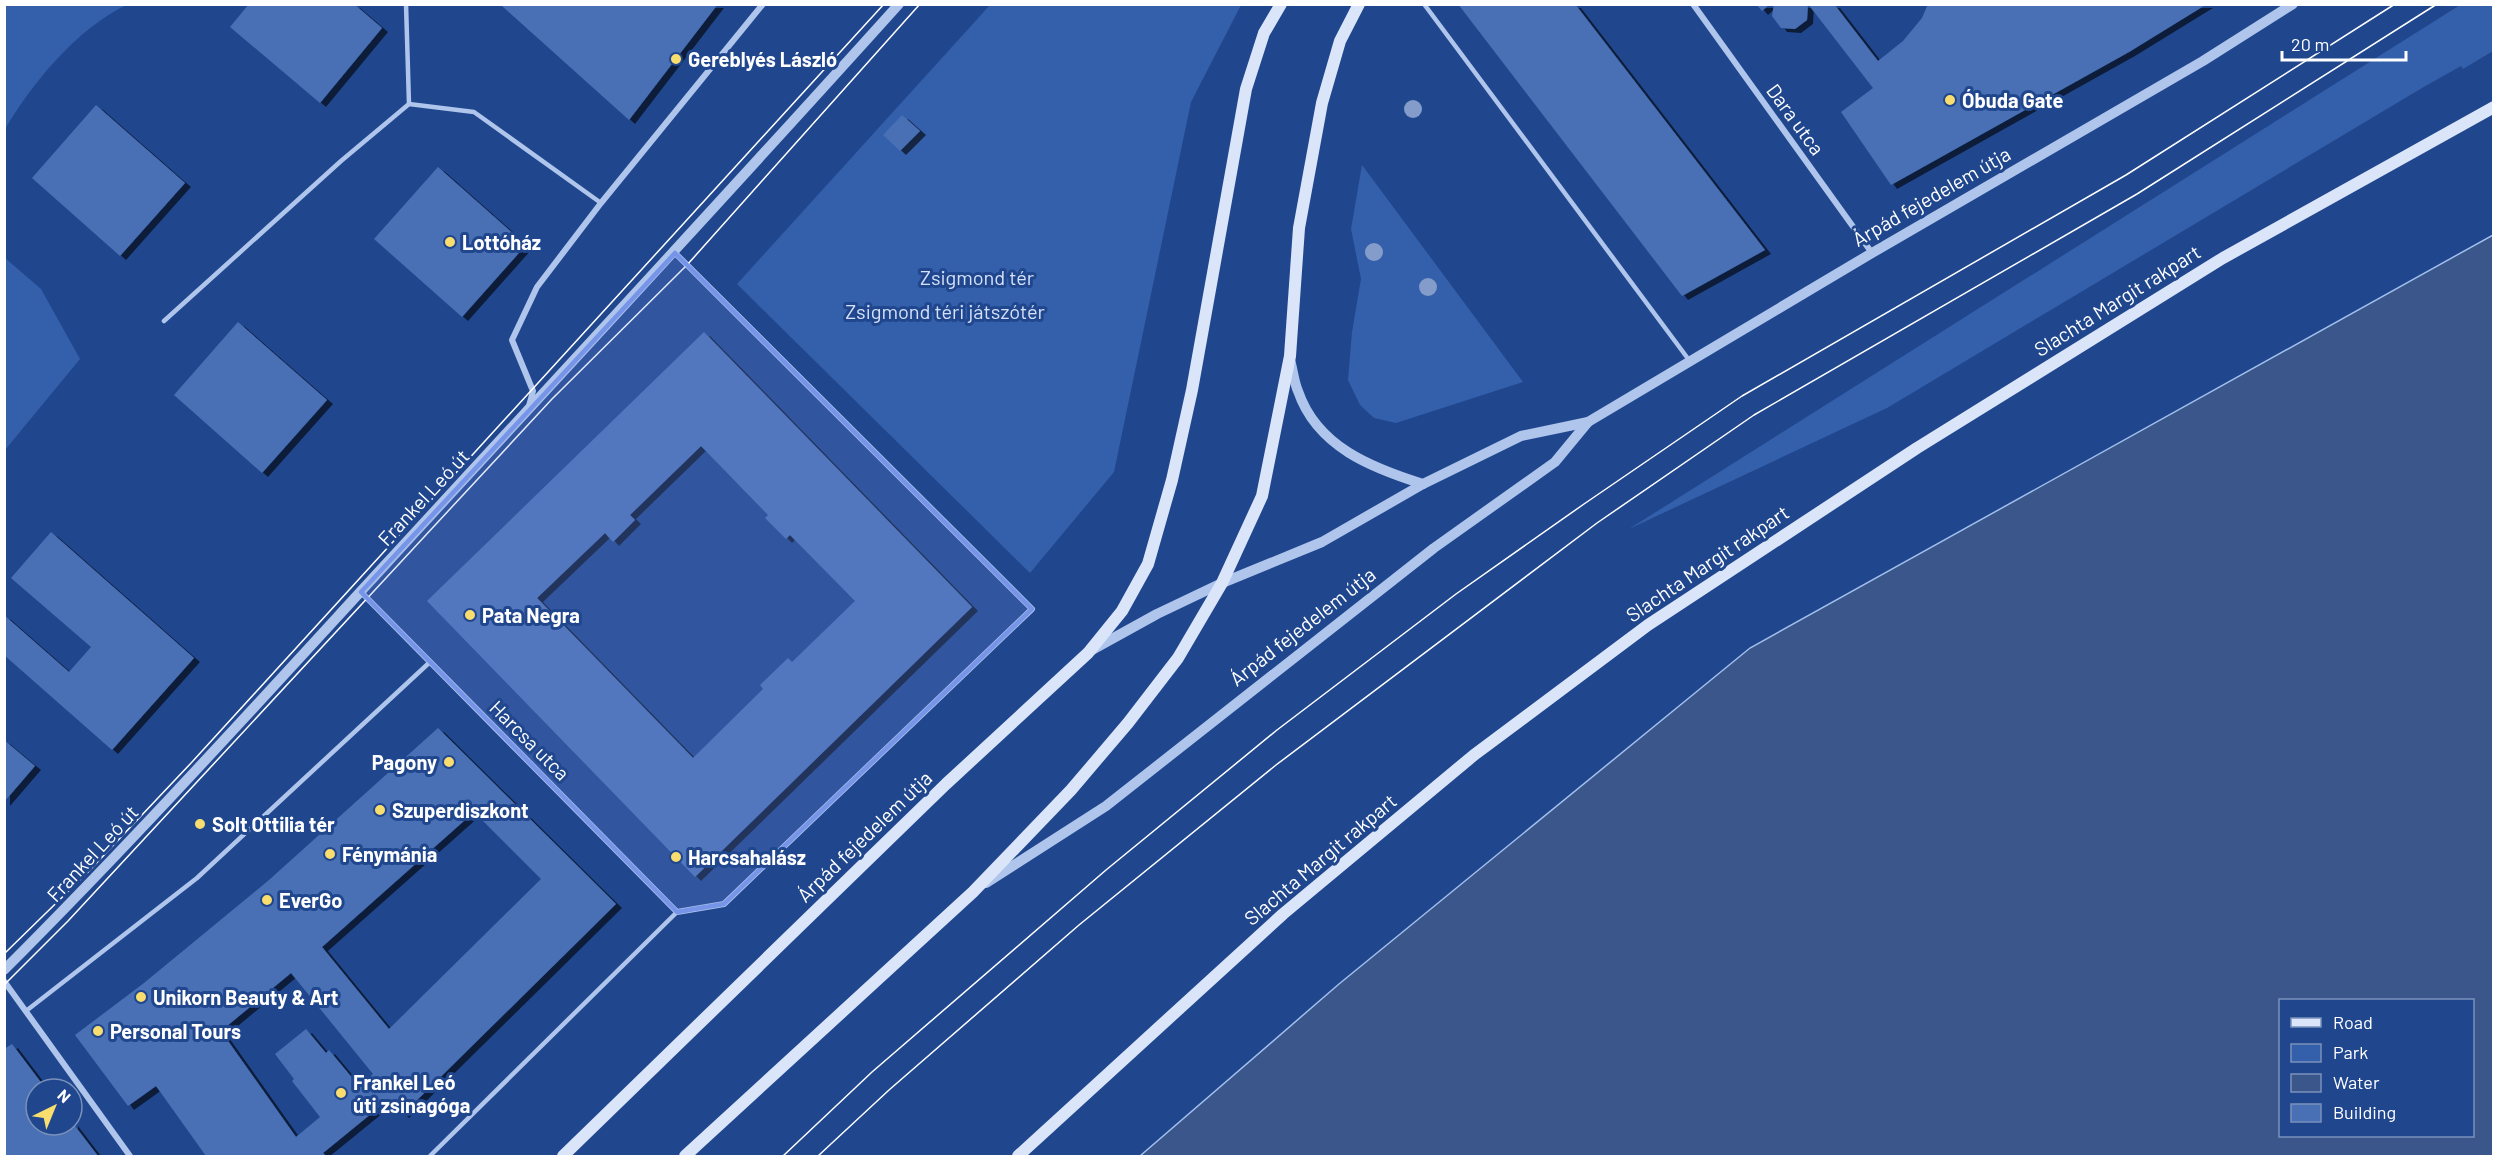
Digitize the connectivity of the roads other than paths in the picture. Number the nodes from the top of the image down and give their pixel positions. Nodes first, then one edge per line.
1 (406, 4) edge
2 (763, 4) edge
3 (899, 4) edge
4 (1281, 4) edge
5 (1359, 4) edge
6 (1424, 4) edge
7 (1693, 4) edge
8 (2293, 4) edge
9 (409, 104) junction
10 (2493, 107) edge
11 (602, 203) junction
12 (675, 253) junction
13 (1872, 253) junction
14 (164, 321) dead end
15 (1290, 356) junction
16 (1690, 361) junction
17 (527, 411) junction
18 (1588, 422) junction
19 (1423, 484) junction
20 (1222, 583) junction
21 (361, 592) junction
22 (1088, 653) junction
23 (429, 662) junction
24 (973, 892) junction
25 (677, 912) junction
26 (4, 970) edge
27 (4, 981) edge
28 (26, 1011) junction
29 (130, 1156) edge
30 (430, 1156) edge
31 (563, 1156) edge
32 (686, 1156) edge
33 (1018, 1156) edge

1 - 9 lane
2 - 11 street
3 - 12 street
4 - 22 main road
5 - 15 main road
6 - 16 lane
7 - 13 street, Dara utca
8 - 13 street, Árpád fejedelem útja
9 - 11 lane
9 - 14 lane
10 - 33 main road, Slachta Margit rakpart
11 - 17 street
12 - 17 street
12 - 25 street
13 - 16 street, Árpád fejedelem útja
15 - 19 street
15 - 20 main road
16 - 18 street, Árpád fejedelem útja
17 - 21 street, Frankel Leó út
18 - 19 street, Árpád fejedelem útja
18 - 24 street, Árpád fejedelem útja
19 - 20 street, Árpád fejedelem útja
20 - 22 street, Árpád fejedelem útja
20 - 24 main road, Árpád fejedelem útja
21 - 23 street, Harcsa utca
21 - 26 street, Frankel Leó út
22 - 31 main road, Árpád fejedelem útja
23 - 25 street, Harcsa utca
23 - 28 lane
24 - 32 main road, Árpád fejedelem útja
25 - 30 lane
27 - 28 street
28 - 29 street

